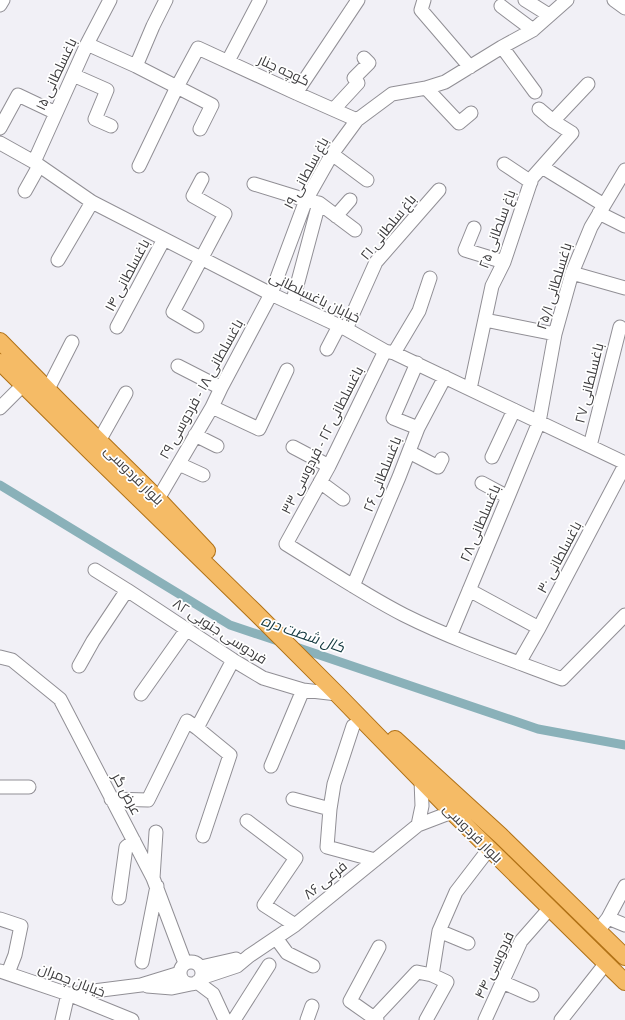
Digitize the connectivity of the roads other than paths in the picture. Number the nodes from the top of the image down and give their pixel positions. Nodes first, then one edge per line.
1 (3, 0) edge
2 (110, 0) edge
3 (166, 0) edge
4 (260, 0) edge
5 (358, 0) edge
6 (424, 0) edge
7 (526, 0) edge
8 (567, 0) edge
9 (614, 0) edge
10 (0, 5) edge
11 (501, 6) dead end
12 (625, 8) edge
13 (549, 15) junction
14 (533, 30) junction
15 (87, 44) junction
16 (502, 47) junction
17 (364, 58) dead end
18 (228, 62) junction
19 (136, 66) junction
20 (470, 67) junction
21 (73, 75) junction
22 (588, 84) dead end
23 (177, 87) junction
24 (426, 88) junction
25 (535, 92) dead end
26 (296, 93) junction
27 (334, 109) junction
28 (539, 109) dead end
29 (56, 113) junction
30 (471, 114) dead end
31 (357, 120) junction
32 (553, 121) junction
33 (111, 126) dead end
34 (0, 128) edge
35 (200, 130) dead end
36 (0, 143) edge
37 (332, 154) junction
38 (37, 164) junction
39 (504, 164) dead end
40 (139, 166) dead end
41 (542, 167) junction
42 (624, 174) edge
43 (202, 179) dead end
44 (367, 180) dead end
45 (530, 182) junction
46 (254, 184) dead end
47 (25, 190) dead end
48 (439, 190) dead end
49 (350, 200) dead end
50 (92, 202) junction
51 (312, 202) junction
52 (601, 209) junction
53 (336, 216) junction
54 (625, 226) edge
55 (474, 228) dead end
56 (356, 230) dead end
57 (164, 238) junction
58 (202, 258) junction
59 (58, 260) dead end
60 (504, 262) junction
61 (572, 273) junction
62 (430, 278) dead end
63 (625, 287) edge
64 (271, 294) junction
65 (292, 304) junction
66 (485, 320) junction
67 (198, 326) dead end
68 (117, 327) dead end
69 (620, 327) dead end
70 (342, 328) junction
71 (555, 334) junction
72 (0, 341) edge
73 (72, 342) dead end
74 (327, 349) dead end
75 (390, 352) junction
76 (0, 362) edge
77 (417, 363) junction
78 (178, 366) dead end
79 (287, 370) dead end
80 (445, 377) junction
81 (35, 387) junction
82 (221, 388) junction
83 (470, 389) junction
84 (126, 393) dead end
85 (55, 407) junction
86 (212, 407) junction
87 (0, 408) edge
88 (514, 410) junction
89 (539, 422) junction
90 (418, 428) junction
91 (195, 435) junction
92 (100, 441) junction
93 (217, 446) dead end
94 (293, 446) dead end
95 (590, 446) junction
96 (409, 452) junction
97 (492, 457) dead end
98 (442, 459) dead end
99 (179, 464) junction
100 (625, 464) edge
101 (329, 466) junction
102 (203, 475) dead end
103 (320, 482) junction
104 (482, 483) dead end
105 (508, 497) junction
106 (158, 499) junction
107 (343, 499) dead end
108 (95, 570) dead end
109 (353, 586) junction
110 (127, 590) junction
111 (469, 590) junction
112 (260, 612) junction
113 (625, 615) edge
114 (539, 628) junction
115 (187, 629) junction
116 (450, 636) junction
117 (6, 658) edge
118 (233, 660) junction
119 (519, 663) junction
120 (80, 666) dead end
121 (327, 679) junction
122 (303, 690) junction
123 (141, 694) dead end
124 (338, 694) junction
125 (353, 726) dead end
126 (197, 728) junction
127 (271, 766) dead end
128 (420, 780) junction
129 (0, 787) edge
130 (29, 787) dead end
131 (112, 799) junction
132 (293, 799) dead end
133 (330, 809) junction
134 (452, 812) junction
135 (247, 821) dead end
136 (418, 825) junction
137 (156, 832) dead end
138 (203, 836) dead end
139 (134, 841) junction
140 (489, 849) junction
141 (375, 860) junction
142 (155, 882) junction
143 (625, 886) edge
144 (119, 898) dead end
145 (550, 908) junction
146 (608, 918) junction
147 (0, 919) edge
148 (295, 925) junction
149 (625, 925) edge
150 (439, 931) junction
151 (598, 931) junction
152 (276, 938) junction
153 (468, 943) dead end
154 (379, 947) dead end
155 (625, 957) edge
156 (142, 962) dead end
157 (606, 963) junction
158 (269, 965) dead end
159 (313, 966) dead end
160 (183, 968) junction
161 (3, 973) edge
162 (432, 975) junction
163 (198, 978) junction
164 (502, 982) junction
165 (625, 982) edge
166 (141, 985) junction
167 (68, 994) junction
168 (532, 995) dead end
169 (312, 1006) dead end
170 (375, 1019) edge
171 (62, 1020) edge
172 (132, 1020) edge
173 (225, 1020) edge
174 (234, 1020) edge
175 (307, 1020) edge
176 (426, 1020) edge
177 (485, 1020) edge
178 (561, 1020) edge

1 - 10 street
2 - 15 street, باغسلطانی ۱۵
3 - 19 street
4 - 18 street
5 - 26 street
6 - 20 street
7 - 13 street
8 - 13 street, باغ سلطانی ۱۹
9 - 12 street
11 - 14 street
13 - 14 street, باغ سلطانی ۱۹
14 - 16 street, باغ سلطانی ۱۹
15 - 19 street
15 - 21 street, باغسلطانی ۱۵
16 - 20 street, باغ سلطانی ۱۹
16 - 25 street
17 - 27 street
18 - 23 street, کوچه چنار
18 - 26 street, کوچه چنار
19 - 23 street
20 - 24 street, باغ سلطانی ۱۹
21 - 29 street, باغسلطانی ۱۵
21 - 33 street
22 - 32 street
23 - 35 street
23 - 40 street
24 - 30 street
24 - 31 street, باغ سلطانی ۱۹
26 - 27 street, کوچه چنار
27 - 31 street, کوچه چنار
28 - 32 street, باغ سلطانی ۲۵
29 - 34 street
29 - 38 street, باغسلطانی ۱۵
31 - 37 street, باغ سلطانی ۱۹
32 - 41 street, باغ سلطانی ۲۵
36 - 38 street, خیابان باغسلطانی
37 - 44 street
37 - 51 street, باغ سلطانی ۱۹
38 - 47 street, باغسلطانی ۱۵
38 - 50 street, خیابان باغسلطانی
39 - 45 street
41 - 45 street, باغ سلطانی ۲۵
41 - 52 street
42 - 52 street, باغسلطانی ۲۵/۱
43 - 58 street
45 - 60 street, باغ سلطانی ۲۵
46 - 51 street
48 - 70 street, باغ سلطانی ۲۱
49 - 53 street
50 - 57 street, خیابان باغسلطانی
50 - 59 street
51 - 53 street
51 - 64 street, باغ سلطانی ۱۹
51 - 65 street
52 - 54 street
52 - 61 street, باغسلطانی ۲۵/۱
53 - 56 street
55 - 60 street
57 - 58 street, خیابان باغسلطانی
57 - 68 street, باغسلطانی ۱۴
58 - 64 street, خیابان باغسلطانی
58 - 67 street
60 - 66 street, باغ سلطانی ۲۵
61 - 63 street
61 - 71 street, باغسلطانی ۲۵/۱
62 - 75 street, باغسلطانی ۲۲ - فردوسی ۳۳
64 - 65 street, خیابان باغسلطانی
64 - 82 street, باغسلطانی ۱۸ - فردوسی ۲۹
65 - 70 street, خیابان باغسلطانی
66 - 71 street
66 - 83 street, باغ سلطانی ۲۵
69 - 95 street, باغسلطانی ۲۷
70 - 74 street, باغ سلطانی ۲۱
70 - 75 street, خیابان باغسلطانی
71 - 89 street, باغسلطانی ۲۵/۱
72 - 81 main road, بلوار فردوسی
73 - 81 street
75 - 77 street, خیابان باغسلطانی
75 - 101 street, باغسلطانی ۲۲ - فردوسی ۳۳
76 - 81 main road, بلوار فردوسی
77 - 80 street, خیابان باغسلطانی
77 - 90 street
78 - 82 street
79 - 86 street
80 - 83 street, خیابان باغسلطانی
80 - 90 street, باغسلطانی ۲۶
81 - 85 main road, بلوار فردوسی
81 - 87 street
82 - 86 street, باغسلطانی ۱۸ - فردوسی ۲۹
83 - 88 street, خیابان باغسلطانی
84 - 92 street
85 - 92 main road, بلوار فردوسی
85 - 112 main road, بلوار فردوسی
86 - 91 street, باغسلطانی ۱۸ - فردوسی ۲۹
88 - 89 street, خیابان باغسلطانی
88 - 97 street
89 - 95 street, خیابان باغسلطانی
89 - 105 street, باغسلطانی ۲۸
90 - 96 street, باغسلطانی ۲۶
91 - 93 street
91 - 99 street, باغسلطانی ۱۸ - فردوسی ۲۹
92 - 106 main road, بلوار فردوسی
94 - 101 street
95 - 100 street, خیابان باغسلطانی
96 - 98 street
96 - 109 street, باغسلطانی ۲۶
99 - 102 street
99 - 106 street, باغسلطانی ۱۸ - فردوسی ۲۹
100 - 114 street, باغسلطانی ۳۰
101 - 103 street, باغسلطانی ۲۲ - فردوسی ۳۳
103 - 107 street
103 - 109 street, باغسلطانی ۲۲ - فردوسی ۳۳
104 - 105 street
105 - 111 street, باغسلطانی ۲۸
106 - 112 main road, بلوار فردوسی
108 - 110 street, فردوسی جنوبی ۸۲
109 - 116 street
110 - 115 street, فردوسی جنوبی ۸۲
110 - 120 street
111 - 114 street
111 - 116 street, باغسلطانی ۲۸
112 - 121 main road
113 - 119 street
114 - 119 street, باغسلطانی ۳۰
115 - 118 street, فردوسی جنوبی ۸۲
115 - 123 street
116 - 119 street
117 - 131 street, عرض گر
118 - 122 street, فردوسی جنوبی ۸۲
118 - 126 street
121 - 124 main road, بلوار فردوسی
121 - 151 main road, بلوار فردوسی
122 - 124 street, فردوسی جنوبی ۸۲
122 - 127 street
124 - 128 main road, بلوار فردوسی
125 - 133 street
126 - 131 street
126 - 138 street
128 - 134 main road, بلوار فردوسی
128 - 136 street
129 - 130 street
131 - 139 street, عرض گر
132 - 133 street
133 - 141 street
134 - 136 street, فرعی ۸۶
134 - 140 main road, بلوار فردوسی
135 - 148 street
136 - 141 street, فرعی ۸۶
137 - 142 street
139 - 142 street, عرض گر
139 - 144 street
140 - 145 main road, بلوار فردوسی
140 - 150 street
141 - 148 street, فرعی ۸۶
142 - 156 street
142 - 160 street, عرض گر
143 - 146 street
145 - 157 main road, بلوار فردوسی
145 - 164 street, فردوسی ۴۴
146 - 149 street
146 - 151 street
147 - 161 street
148 - 152 street, فرعی ۸۶
150 - 153 street
150 - 162 street
151 - 155 main road, بلوار فردوسی
152 - 159 street
152 - 163 street, فرعی ۸۶
154 - 170 street
157 - 165 main road, بلوار فردوسی
157 - 178 street
158 - 174 street
160 - 163 street
160 - 163 street
160 - 166 street
161 - 167 street, خیابان چمران
162 - 170 street
162 - 176 street
163 - 166 street
163 - 173 street
164 - 168 street
164 - 177 street, فردوسی ۴۴
166 - 167 street
167 - 171 street
167 - 172 street, خیابان چمران
169 - 175 street

